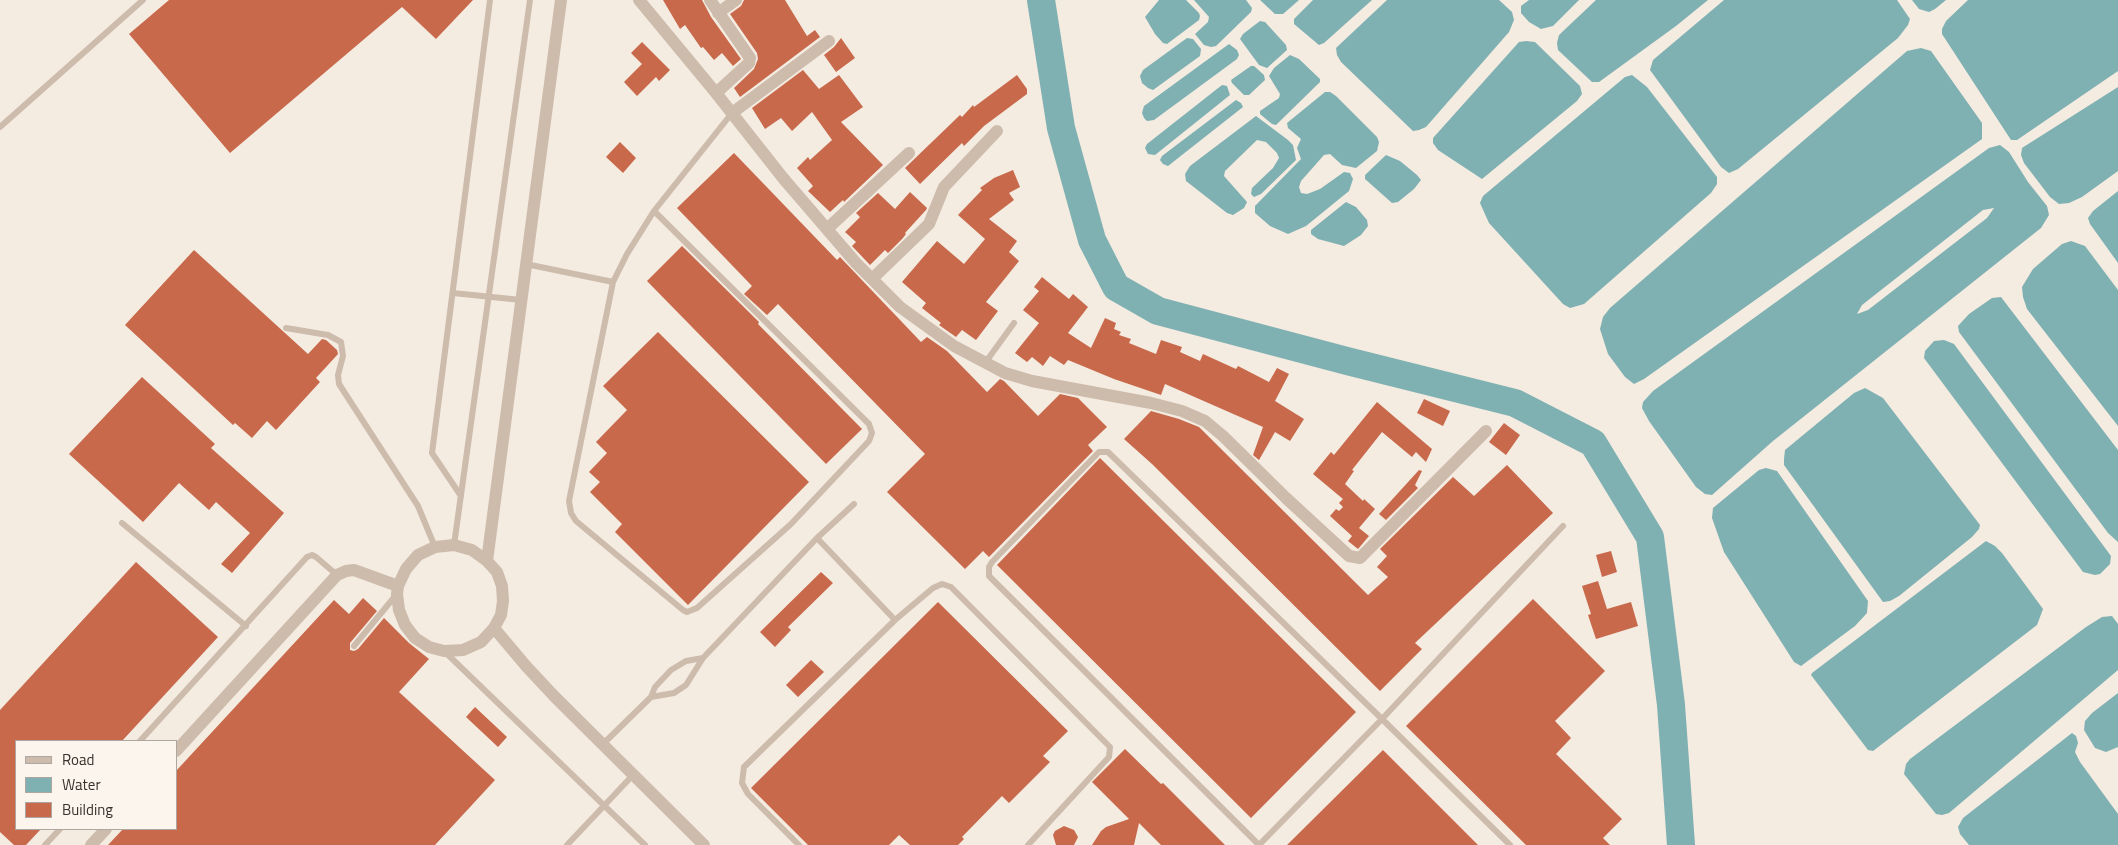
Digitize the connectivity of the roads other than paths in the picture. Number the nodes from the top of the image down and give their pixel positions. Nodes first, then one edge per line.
1 (143, 0) edge
2 (490, 0) edge
3 (530, 0) edge
4 (561, 0) edge
5 (639, 0) edge
6 (710, 0) edge
7 (736, 0) edge
8 (718, 13) junction
9 (830, 41) dead end
10 (716, 93) junction
11 (732, 113) junction
12 (0, 127) edge
13 (997, 131) dead end
14 (909, 153) dead end
15 (654, 211) junction
16 (827, 229) junction
17 (526, 264) junction
18 (872, 279) junction
19 (613, 282) junction
20 (453, 292) junction
21 (489, 296) junction
22 (521, 300) junction
23 (1014, 323) dead end
24 (286, 328) dead end
25 (985, 363) junction
26 (1486, 431) dead end
27 (461, 496) junction
28 (854, 504) dead end
29 (122, 522) dead end
30 (1563, 526) dead end
31 (817, 538) junction
32 (454, 545) junction
33 (435, 547) junction
34 (488, 561) junction
35 (337, 575) junction
36 (398, 590) junction
37 (896, 620) junction
38 (246, 626) junction
39 (494, 628) junction
40 (354, 646) dead end
41 (444, 651) junction
42 (703, 658) junction
43 (651, 696) junction
44 (1382, 719) junction
45 (141, 740) edge
46 (602, 744) junction
47 (178, 749) edge
48 (633, 775) junction
49 (603, 805) junction
50 (59, 830) edge
51 (105, 830) edge
52 (45, 845) edge
53 (91, 845) edge
54 (567, 845) edge
55 (645, 845) edge
56 (704, 845) edge
57 (799, 845) edge
58 (1028, 845) edge
59 (1510, 845) edge

1 - 12 lane
2 - 20 lane
3 - 21 lane
4 - 17 street
5 - 10 street
6 - 8 street
7 - 8 street
8 - 10 street
9 - 11 street
10 - 11 street
11 - 15 lane
11 - 16 street
13 - 18 street
14 - 16 street
15 - 19 lane
15 - 19 lane
16 - 18 street
17 - 19 lane
17 - 22 street
18 - 25 street
20 - 21 lane
20 - 27 lane
21 - 22 lane
21 - 27 lane
22 - 34 street
23 - 25 lane
24 - 33 lane
25 - 26 street
27 - 32 lane
28 - 31 lane
29 - 38 lane
30 - 44 lane
31 - 37 lane
31 - 42 lane
32 - 33 street
32 - 34 street
33 - 36 street
34 - 39 street
35 - 36 street
35 - 38 lane
35 - 47 street
36 - 40 lane
36 - 41 street
37 - 57 lane
37 - 58 lane
38 - 45 lane
39 - 41 street
39 - 46 street
41 - 49 lane
42 - 43 lane
42 - 43 lane
43 - 46 lane
44 - 44 lane
44 - 59 lane
46 - 48 street
48 - 49 lane
48 - 56 street
49 - 54 lane
49 - 55 lane
50 - 52 lane
51 - 53 street

